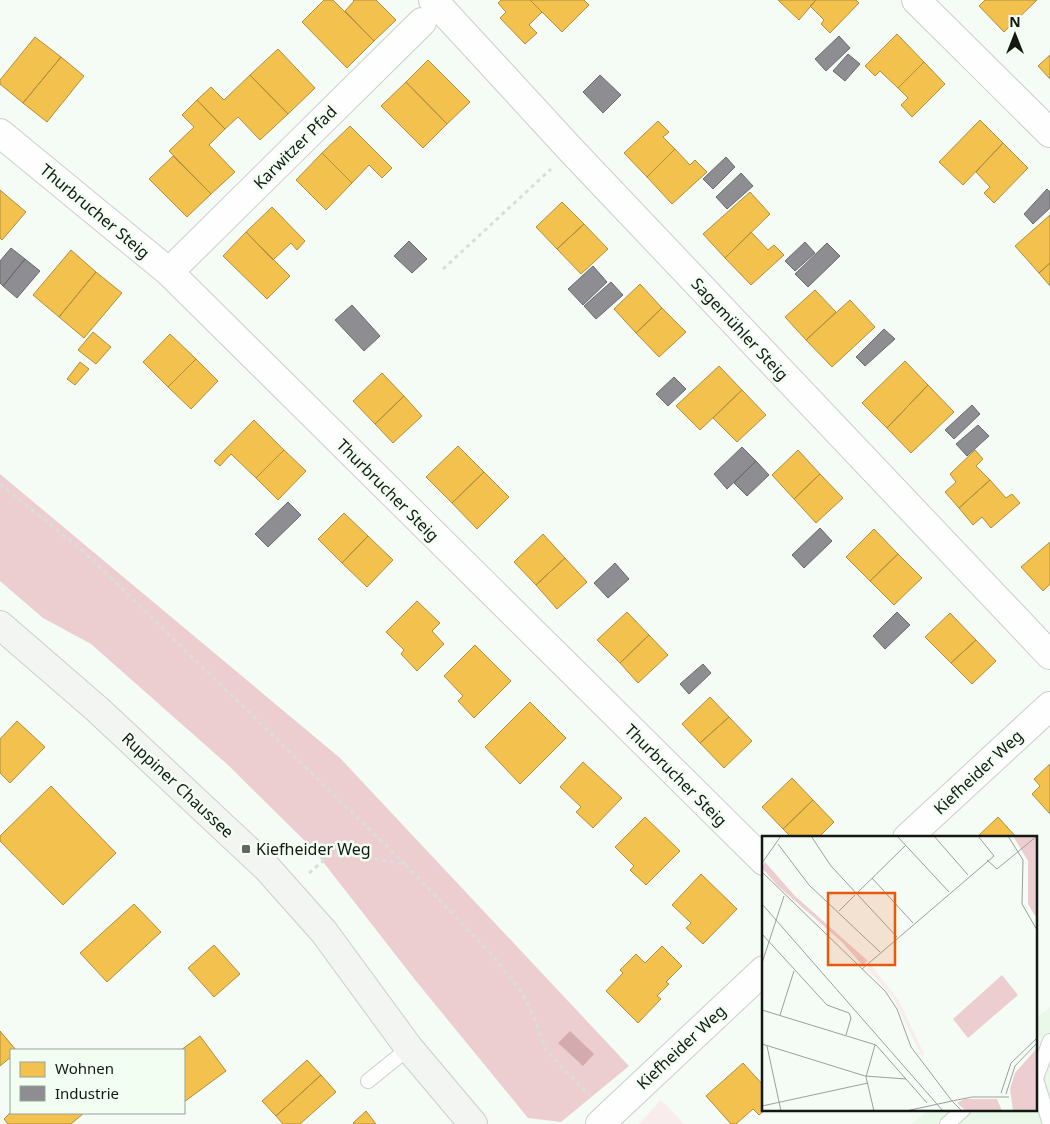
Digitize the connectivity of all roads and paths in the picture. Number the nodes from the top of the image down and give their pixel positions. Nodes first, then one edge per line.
1 (916, 0) edge
2 (433, 7) edge
3 (0, 133) edge
4 (1050, 133) edge
5 (572, 150) junction
6 (443, 269) dead end
7 (169, 272) junction
8 (0, 484) edge
9 (0, 625) edge
10 (1050, 655) edge
11 (1050, 706) edge
12 (909, 836) edge
13 (762, 859) edge
14 (405, 864) junction
15 (287, 890) junction
16 (762, 972) edge
17 (1050, 1041) edge
18 (409, 1048) junction
19 (1038, 1073) edge
20 (368, 1081) dead end
21 (1038, 1085) edge
22 (961, 1112) edge
23 (605, 1119) edge
24 (473, 1124) edge
25 (947, 1124) edge
26 (1050, 1124) edge

1 - 4 street
2 - 5 street, Sagemühler Steig
2 - 7 street, Karwitzer Pfad
3 - 7 street, Thurbrucher Steig
5 - 6 path
5 - 10 street, Sagemühler Steig
7 - 13 street, Thurbrucher Steig
8 - 14 path
9 - 15 main road, Ruppiner Chaussee
11 - 12 street, Kiefheider Weg
14 - 15 path
14 - 23 path
15 - 18 main road, Ruppiner Chaussee
16 - 23 street, Kiefheider Weg
17 - 19 lane
18 - 20 lane
18 - 24 main road, Ruppiner Chaussee
21 - 26 lane
22 - 25 lane

